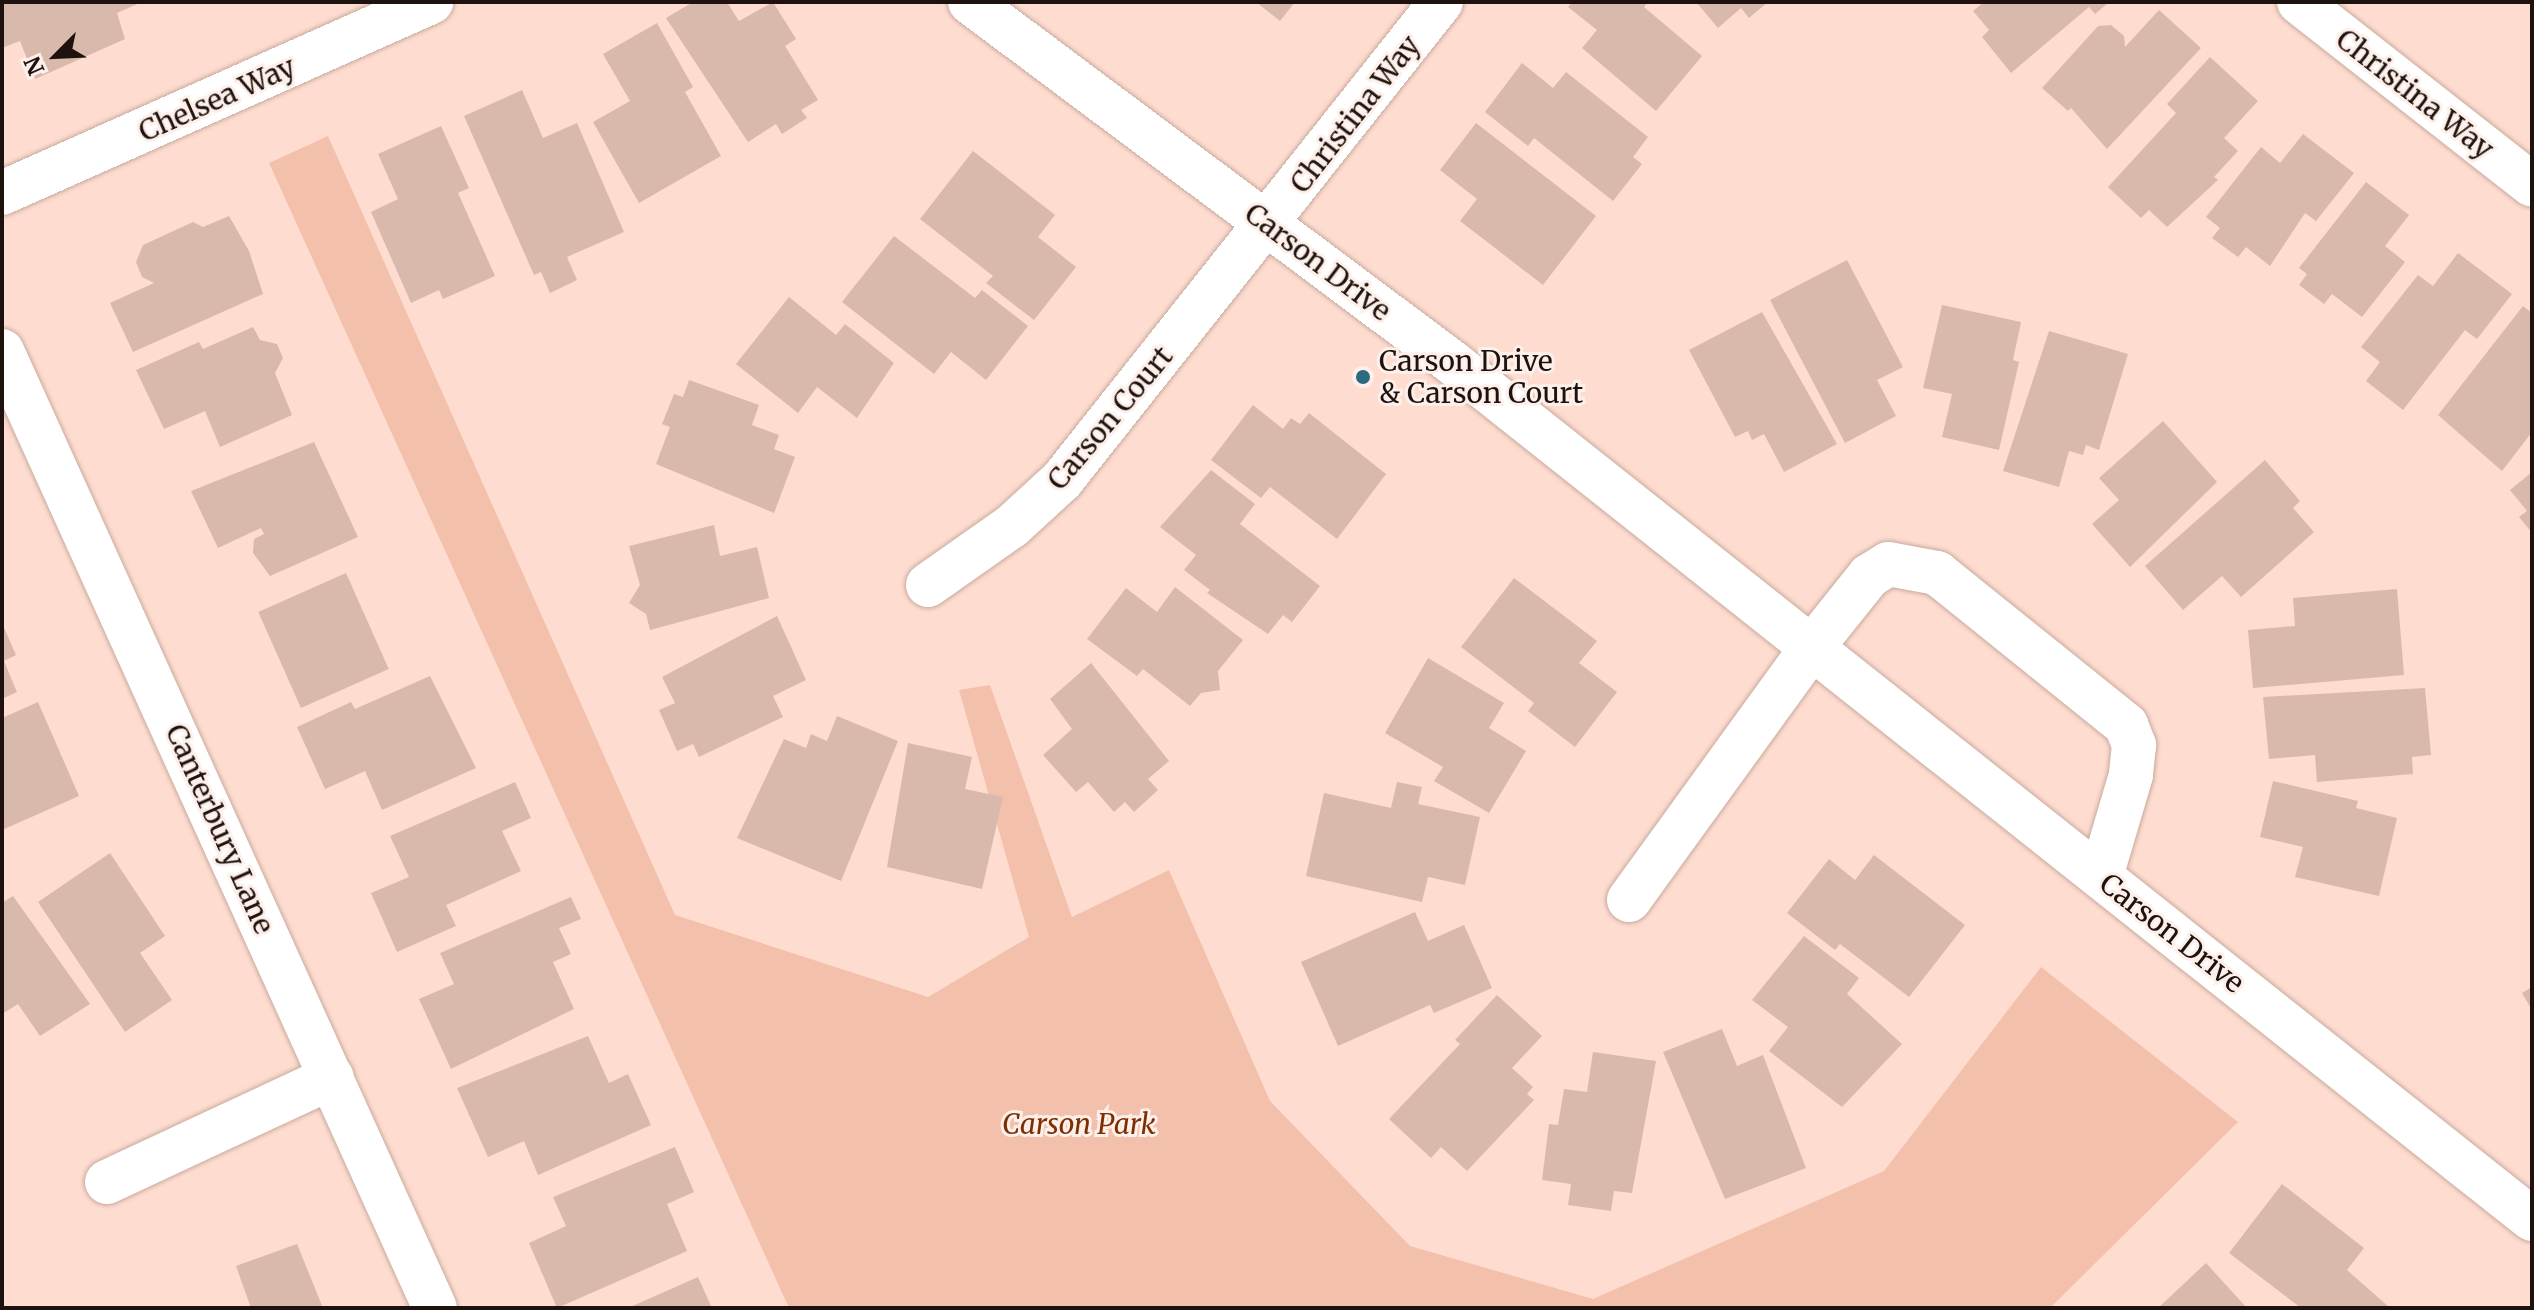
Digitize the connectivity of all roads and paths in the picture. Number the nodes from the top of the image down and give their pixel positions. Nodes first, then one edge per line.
1 (431, 2) edge
2 (970, 2) edge
3 (1441, 2) edge
4 (2299, 2) edge
5 (2532, 185) edge
6 (2, 193) edge
7 (1268, 225) junction
8 (2, 351) edge
9 (928, 585) dead end
10 (1813, 646) junction
11 (2101, 876) junction
12 (1629, 900) dead end
13 (332, 1077) junction
14 (107, 1182) dead end
15 (2532, 1219) edge
16 (435, 1308) edge

1 - 6 street, Chelsea Way
2 - 7 street, Carson Drive
3 - 7 street, Christina Way
4 - 5 street, Christina Way
7 - 9 street, Carson Court
7 - 10 street, Carson Drive
8 - 13 street, Canterbury Lane
10 - 11 street, Carson Drive
10 - 11 street
10 - 12 street
11 - 15 street, Carson Drive
13 - 14 street
13 - 16 street, Canterbury Lane

